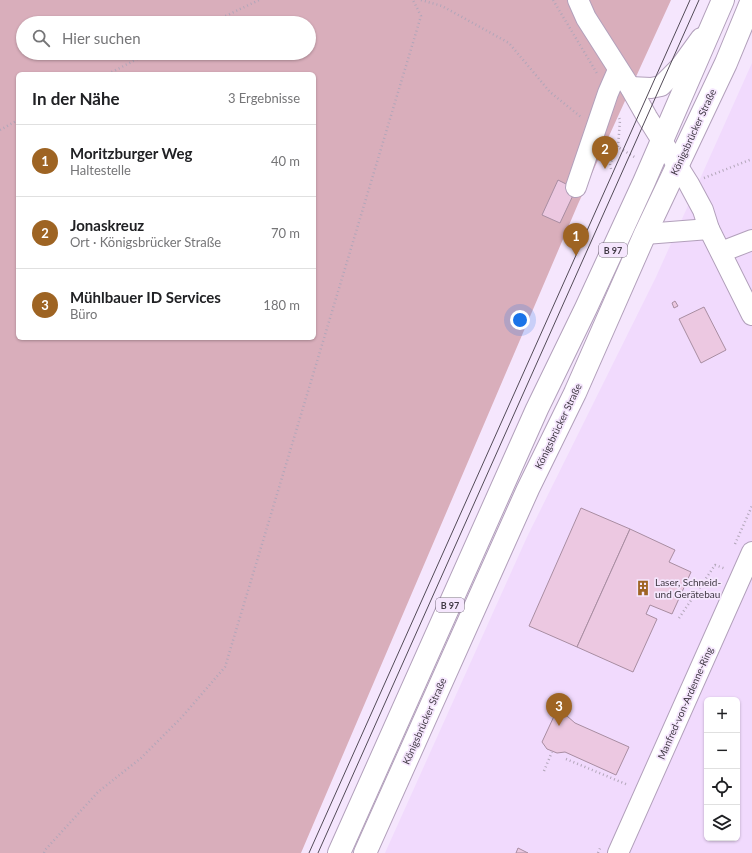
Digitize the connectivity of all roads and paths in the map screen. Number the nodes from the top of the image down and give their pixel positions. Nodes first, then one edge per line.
1 (259, 0) edge
2 (413, 0) edge
3 (421, 0) edge
4 (553, 0) edge
5 (578, 0) edge
6 (752, 0) edge
7 (720, 7) edge
8 (226, 16) edge
9 (135, 60) edge
10 (618, 70) junction
11 (112, 72) edge
12 (630, 86) junction
13 (608, 93) junction
14 (16, 121) edge
15 (596, 129) junction
16 (0, 130) edge
17 (662, 141) junction
18 (618, 147) junction
19 (634, 157) dead end
20 (752, 159) edge
21 (677, 165) junction
22 (611, 169) dead end
23 (689, 184) junction
24 (576, 187) dead end
25 (709, 229) junction
26 (645, 234) junction
27 (752, 240) edge
28 (722, 252) junction
29 (752, 316) edge
30 (752, 552) edge
31 (742, 576) junction
32 (679, 618) dead end
33 (552, 752) dead end
34 (566, 759) dead end
35 (544, 771) dead end
36 (628, 785) dead end
37 (44, 853) edge
38 (339, 853) edge
39 (365, 853) edge
40 (618, 853) edge

1 - 8 path
2 - 37 path
3 - 15 path
4 - 13 path
5 - 10 street
6 - 21 main road, Königsbrücker Straße / B 97
7 - 12 street
7 - 17 main road, B 97
9 - 11 path
10 - 12 street
10 - 13 street
12 - 17 street
13 - 15 street
14 - 16 path
15 - 18 path
15 - 24 street
17 - 21 street
17 - 38 main road, B 97
18 - 19 path
18 - 22 path
20 - 23 path
21 - 23 street
21 - 26 main road, Königsbrücker Straße / B 97
23 - 25 street
25 - 26 street
25 - 28 street
26 - 39 main road, Königsbrücker Straße / B 97
27 - 28 street
28 - 29 street
30 - 31 street, Manfred-von-Ardenne-Ring
31 - 32 path
31 - 40 street, Manfred-von-Ardenne-Ring
33 - 35 path
34 - 36 path

